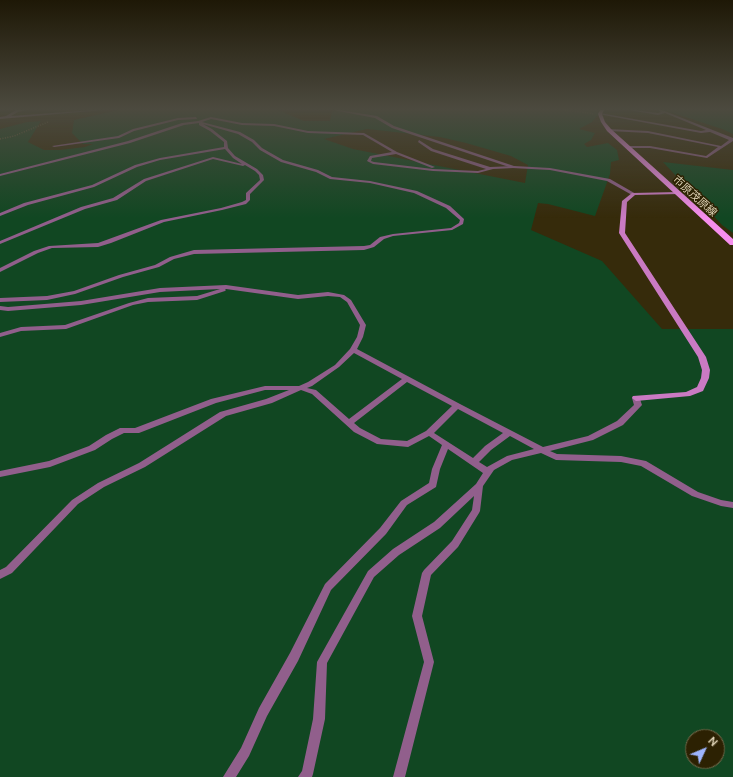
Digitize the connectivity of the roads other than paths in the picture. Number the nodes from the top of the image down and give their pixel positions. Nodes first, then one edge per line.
1 (112, 146) edge
2 (258, 146) edge
3 (385, 146) edge
4 (427, 146) edge
5 (451, 146) edge
6 (718, 146) edge
7 (628, 147) joint
8 (722, 147) joint
9 (226, 148) joint
10 (396, 153) junction
11 (514, 167) junction
12 (252, 168) junction
13 (491, 169) junction
14 (443, 170) junction
15 (0, 175) edge
16 (677, 193) junction
17 (634, 194) junction
18 (0, 215) edge
19 (0, 243) edge
20 (733, 243) edge
21 (0, 270) edge
22 (231, 287) junction
23 (0, 300) edge
24 (0, 308) edge
25 (0, 335) edge
26 (353, 350) junction
27 (406, 379) junction
28 (300, 388) junction
29 (636, 398) joint
30 (457, 406) junction
31 (349, 423) junction
32 (509, 433) junction
33 (429, 434) junction
34 (446, 444) junction
35 (542, 449) junction
36 (473, 463) junction
37 (488, 472) junction
38 (0, 474) edge
39 (479, 486) junction
40 (733, 504) edge
41 (0, 575) edge
42 (229, 777) edge
43 (304, 777) edge
44 (399, 777) edge

1 - 15 lane
2 - 23 lane
3 - 10 lane
4 - 13 lane
5 - 11 street
6 - 8 street
7 - 8 street
7 - 16 main road, 市原茂原線
9 - 12 lane
9 - 18 lane
10 - 14 lane
10 - 14 lane
11 - 13 lane
11 - 17 street
12 - 19 lane
12 - 21 lane
13 - 14 lane
16 - 17 street
16 - 20 main road, 市原茂原線
17 - 29 street
22 - 24 lane
22 - 25 lane
22 - 26 lane
26 - 27 lane
26 - 28 lane
27 - 30 lane
27 - 31 lane
28 - 31 lane
28 - 38 lane
28 - 41 lane
29 - 35 lane
30 - 32 lane
30 - 33 lane
31 - 33 lane
32 - 35 lane
32 - 36 lane
33 - 34 lane
34 - 36 lane
34 - 42 lane
35 - 37 lane
35 - 40 lane
36 - 37 lane
37 - 39 lane
39 - 43 lane
39 - 44 lane

